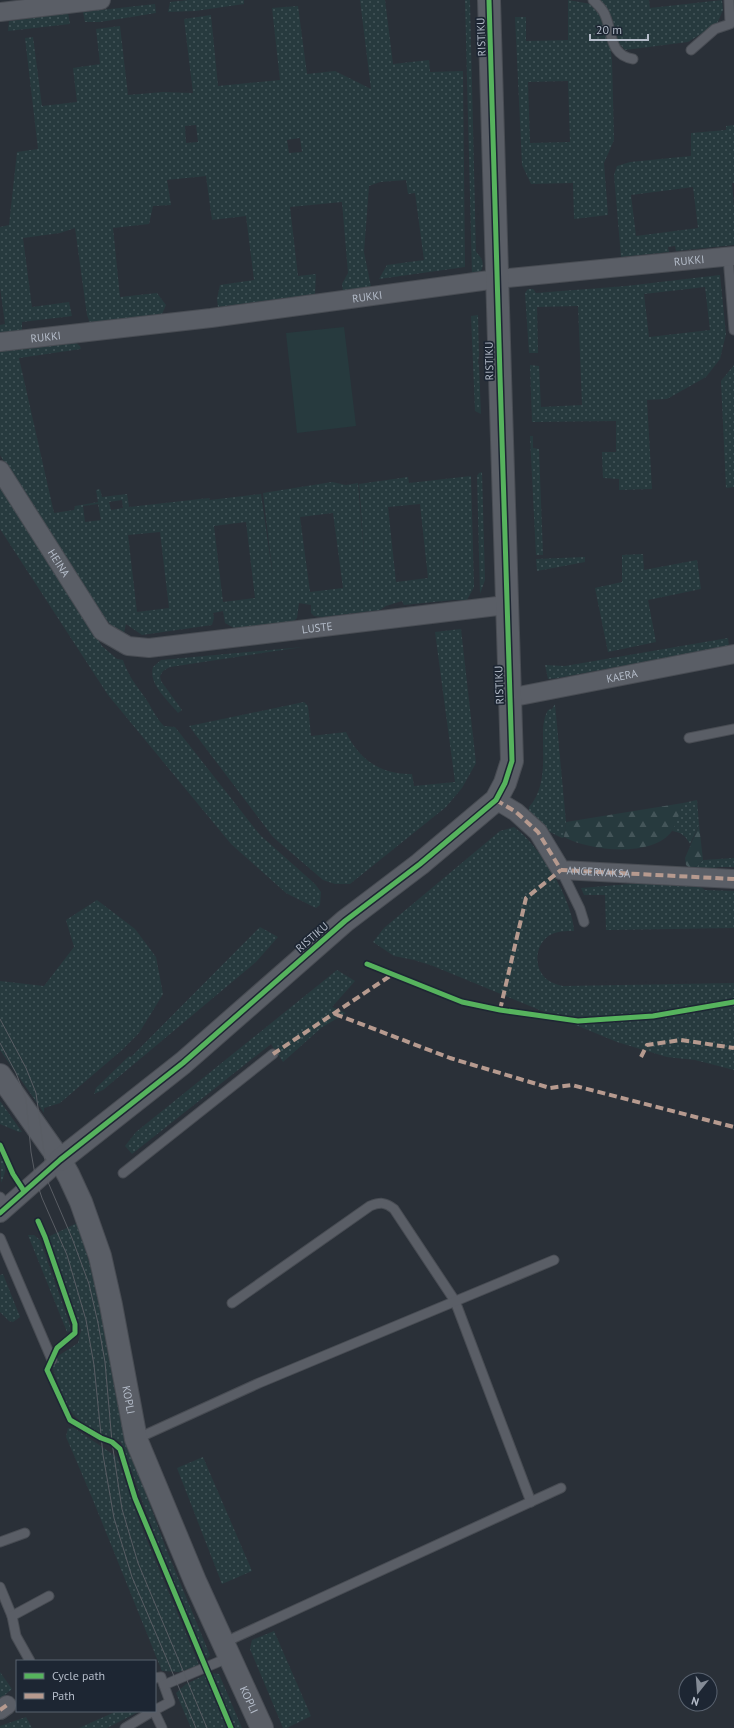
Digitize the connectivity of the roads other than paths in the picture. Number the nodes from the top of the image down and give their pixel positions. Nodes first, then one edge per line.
1 (100, 0) edge
2 (489, 0) edge
3 (593, 0) edge
4 (729, 0) edge
5 (0, 12) edge
6 (691, 50) dead end
7 (633, 59) dead end
8 (731, 257) edge
9 (497, 279) junction
10 (734, 330) edge
11 (0, 342) edge
12 (0, 470) edge
13 (506, 605) junction
14 (128, 646) joint
15 (734, 654) edge
16 (509, 698) junction
17 (734, 729) edge
18 (689, 738) dead end
19 (496, 800) junction
20 (561, 870) junction
21 (734, 879) edge
22 (584, 922) dead end
23 (273, 1054) dead end
24 (0, 1075) edge
25 (60, 1160) junction
26 (123, 1173) dead end
27 (3, 1205) edge
28 (0, 1238) edge
29 (554, 1260) dead end
30 (455, 1301) junction
31 (232, 1303) dead end
32 (52, 1360) dead end
33 (136, 1439) junction
34 (561, 1488) dead end
35 (531, 1502) junction
36 (25, 1533) dead end
37 (0, 1542) edge
38 (0, 1587) edge
39 (49, 1596) dead end
40 (12, 1616) junction
41 (227, 1650) junction
42 (29, 1660) edge
43 (156, 1678) edge
44 (164, 1685) junction
45 (156, 1710) edge
46 (152, 1712) edge
47 (154, 1712) edge
48 (125, 1728) edge
49 (162, 1728) edge
50 (262, 1728) edge

1 - 5 street
2 - 9 street, RISTIKU
3 - 7 lane
4 - 6 lane
8 - 9 street, RUKKI
8 - 10 lane
9 - 11 street, RUKKI
9 - 13 street, RISTIKU
12 - 14 street, HEINA
13 - 14 street, LUSTE
13 - 16 street, RISTIKU
15 - 16 street, KAERA
16 - 19 street, RISTIKU
17 - 18 lane
19 - 20 street, ANGERVAKSA
19 - 25 street, RISTIKU
20 - 21 street, ANGERVAKSA
20 - 22 lane
23 - 26 lane
24 - 25 street, KOPLI
25 - 27 street
25 - 33 street, KOPLI
28 - 32 lane
29 - 30 lane
30 - 31 lane
30 - 33 lane
30 - 35 lane
33 - 41 street, KOPLI
34 - 35 lane
35 - 41 lane
36 - 37 lane
38 - 40 lane
39 - 40 lane
40 - 42 lane
41 - 44 lane
41 - 50 street, KOPLI
43 - 44 lane
44 - 45 lane
46 - 48 lane
47 - 49 lane

